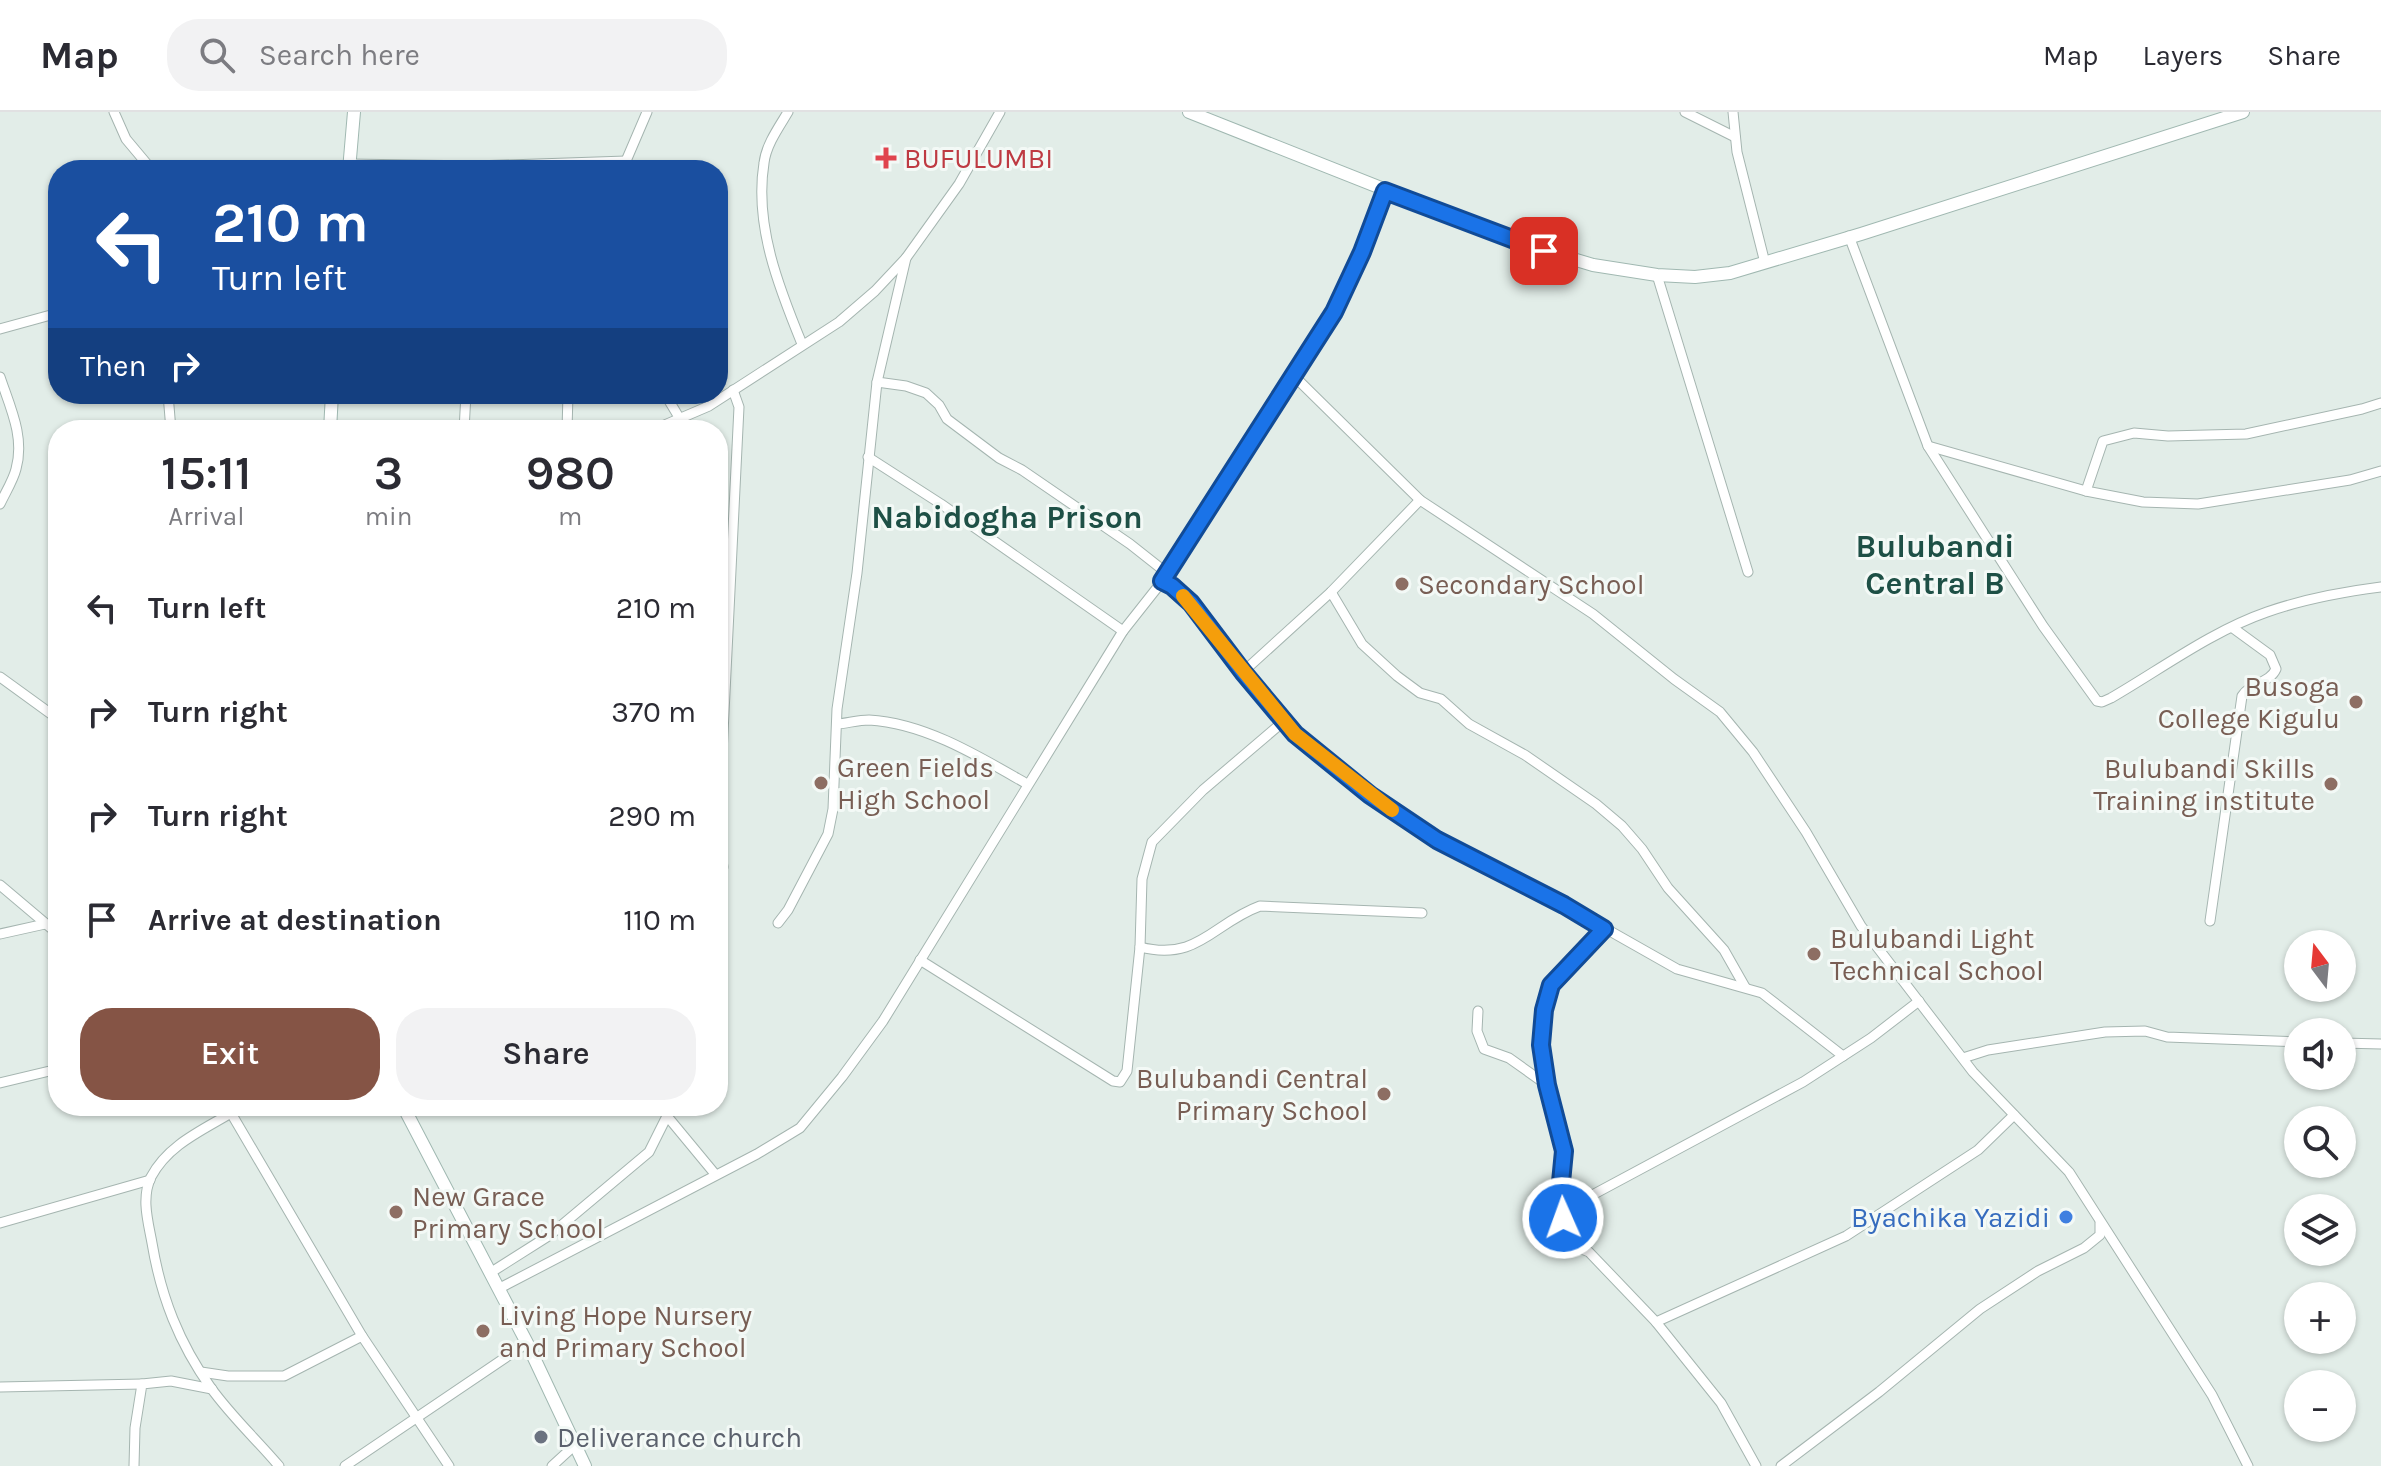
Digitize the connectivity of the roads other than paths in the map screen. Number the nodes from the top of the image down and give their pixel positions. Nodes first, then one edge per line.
1 (114, 112) edge
2 (354, 112) edge
3 (647, 112) edge
4 (788, 112) edge
5 (1000, 112) edge
6 (1189, 112) edge
7 (1685, 112) edge
8 (1733, 112) edge
9 (2243, 112) edge
10 (1735, 137) junction
11 (144, 160) edge
12 (351, 160) edge
13 (628, 160) edge
14 (1385, 191) junction
15 (1849, 236) junction
16 (906, 258) junction
17 (1765, 263) junction
18 (1657, 275) junction
19 (48, 316) edge
20 (0, 329) edge
21 (802, 344) junction
22 (1294, 376) junction
23 (0, 377) edge
24 (877, 382) junction
25 (733, 390) junction
26 (728, 393) edge
27 (2381, 403) edge
28 (671, 404) edge
29 (712, 404) edge
30 (680, 419) joint
31 (1928, 446) junction
32 (868, 457) junction
33 (2381, 471) edge
34 (2086, 491) junction
35 (1420, 500) junction
36 (0, 504) edge
37 (1748, 572) dead end
38 (1165, 578) junction
39 (2381, 587) edge
40 (1331, 592) junction
41 (728, 626) edge
42 (2233, 628) junction
43 (1123, 631) junction
44 (1243, 672) junction
45 (0, 677) edge
46 (48, 712) edge
47 (1284, 721) junction
48 (838, 724) junction
49 (1027, 784) junction
50 (0, 885) edge
51 (1422, 913) dead end
52 (2210, 921) dead end
53 (778, 923) dead end
54 (45, 924) junction
55 (48, 926) edge
56 (1604, 929) junction
57 (0, 934) edge
58 (1140, 947) junction
59 (920, 960) junction
60 (1745, 987) junction
61 (1919, 1001) junction
62 (1478, 1011) dead end
63 (2284, 1042) edge
64 (2356, 1043) edge
65 (2381, 1044) edge
66 (1843, 1056) junction
67 (1963, 1058) junction
68 (48, 1071) edge
69 (0, 1083) edge
70 (1547, 1085) junction
71 (2014, 1115) junction
72 (220, 1116) edge
73 (233, 1116) edge
74 (408, 1116) edge
75 (663, 1116) edge
76 (669, 1116) edge
77 (715, 1174) junction
78 (150, 1180) junction
79 (1563, 1218) junction
80 (2099, 1219) junction
81 (0, 1223) edge
82 (490, 1273) junction
83 (498, 1289) junction
84 (1656, 1322) junction
85 (362, 1336) junction
86 (527, 1343) junction
87 (201, 1372) junction
88 (142, 1384) junction
89 (0, 1387) edge
90 (212, 1389) junction
91 (416, 1419) junction
92 (575, 1445) junction
93 (134, 1466) edge
94 (279, 1466) edge
95 (345, 1466) edge
96 (449, 1466) edge
97 (552, 1466) edge
98 (585, 1466) edge
99 (1756, 1466) edge
100 (1781, 1466) edge
101 (2248, 1466) edge

1 - 11 street
2 - 12 main road
3 - 13 street
4 - 21 street
5 - 16 street
6 - 14 main road
7 - 10 street
8 - 10 street
9 - 15 main road
10 - 17 street
14 - 18 main road
14 - 22 street
15 - 17 main road
15 - 31 street
16 - 21 street
16 - 24 street
17 - 18 main road
18 - 37 street
19 - 20 street
21 - 25 street
22 - 35 street
22 - 38 street
23 - 36 street
24 - 32 street
24 - 38 street
25 - 26 street
25 - 41 street
27 - 34 street
28 - 30 street
29 - 30 street
31 - 34 street
31 - 42 street
32 - 43 street
32 - 48 street
33 - 34 street
35 - 40 street
35 - 61 street
38 - 43 street
38 - 44 street
39 - 42 street
40 - 44 street
40 - 60 street
42 - 52 street
43 - 49 street
44 - 47 street
45 - 46 street
47 - 56 street
47 - 58 street
48 - 49 street
48 - 53 street
49 - 59 street
50 - 54 street
51 - 58 street
54 - 55 street
54 - 57 street
56 - 60 street
56 - 70 street
58 - 59 street
59 - 77 street
60 - 66 street
61 - 66 street
61 - 67 street
62 - 70 street
63 - 67 street
64 - 65 street
66 - 79 street
67 - 71 street
68 - 69 street
70 - 79 street
71 - 80 street
71 - 84 street
72 - 78 street
73 - 85 street
74 - 82 main road
75 - 82 street
76 - 77 street
77 - 83 street
78 - 81 street
78 - 87 street
79 - 84 street
80 - 100 street
80 - 101 street
82 - 83 main road
83 - 86 main road
84 - 99 street
85 - 87 street
85 - 91 street
86 - 91 street
86 - 92 main road
87 - 90 street
88 - 89 street
88 - 90 street
88 - 93 street
90 - 94 street
91 - 95 street
91 - 96 street
92 - 97 street
92 - 98 main road

